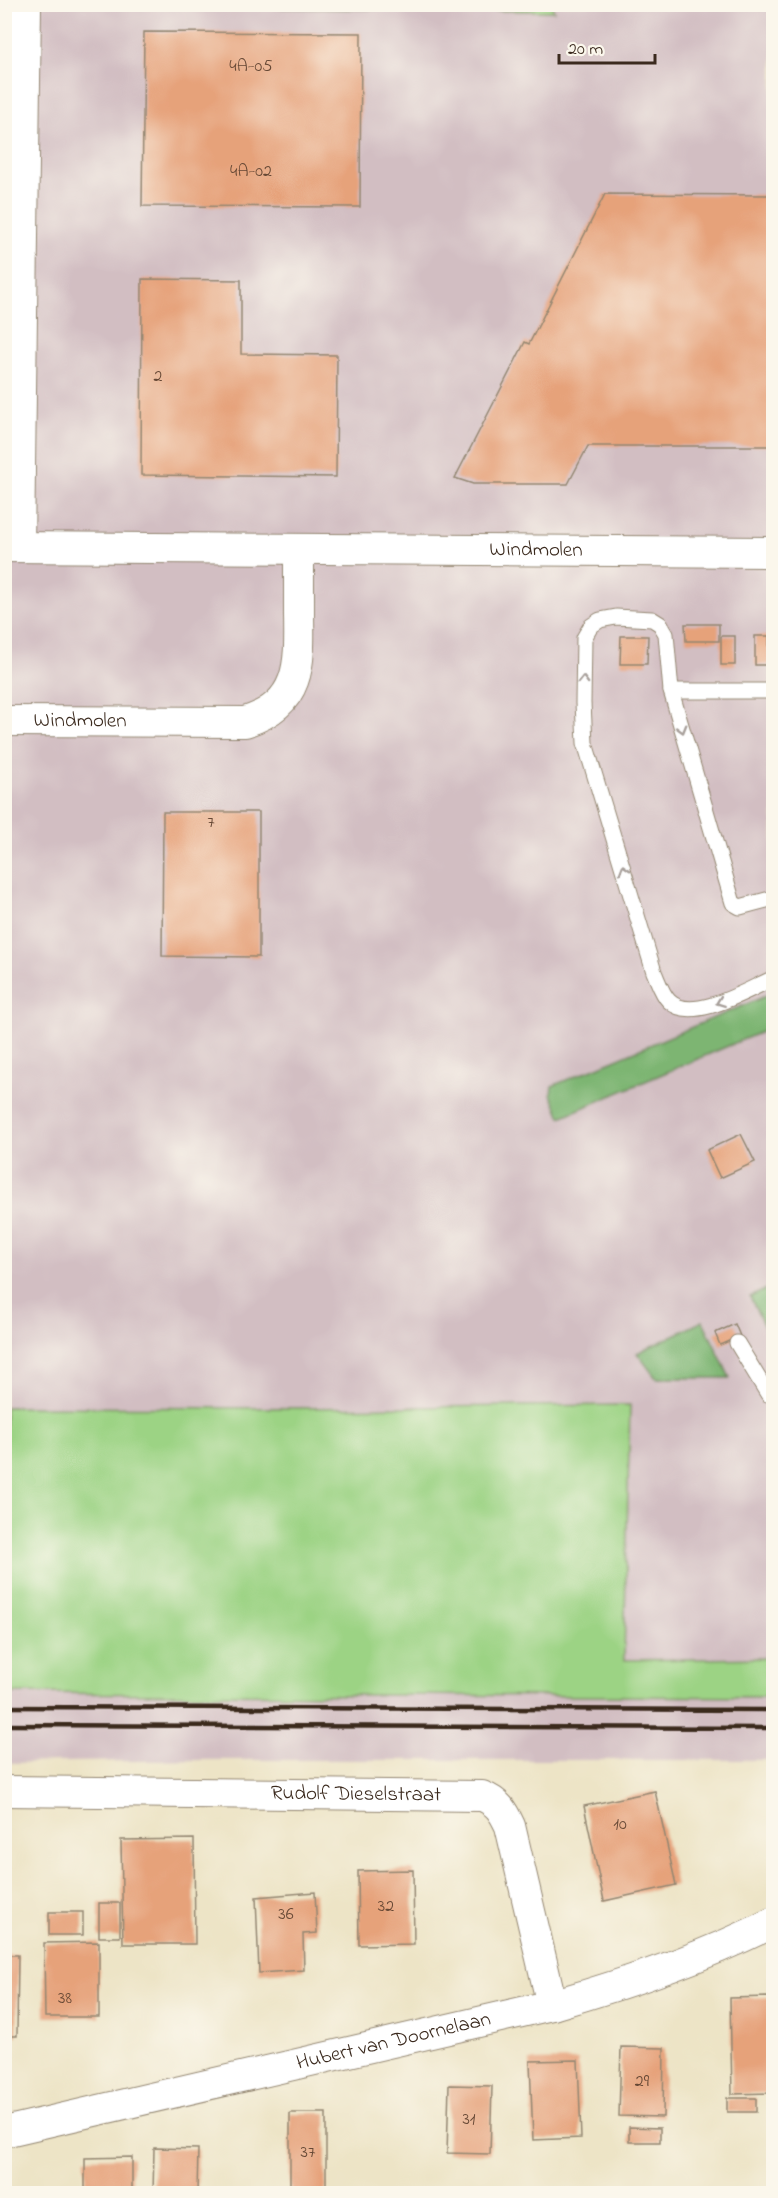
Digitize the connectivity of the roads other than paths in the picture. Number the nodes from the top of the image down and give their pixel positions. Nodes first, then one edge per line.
1 (26, 4) edge
2 (12, 547) edge
3 (299, 549) junction
4 (774, 552) edge
5 (671, 691) junction
6 (774, 691) edge
7 (4, 722) edge
8 (774, 898) edge
9 (774, 978) edge
10 (737, 1343) dead end
11 (774, 1394) edge
12 (4, 1791) edge
13 (774, 1922) edge
14 (552, 2005) junction
15 (4, 2132) edge

1 - 2 street
2 - 3 street, Windmolen
3 - 4 street, Windmolen
3 - 7 street, Windmolen
5 - 6 lane
5 -> 8 lane
9 -> 5 lane
10 - 11 lane
12 - 14 street, Rudolf Dieselstraat
13 - 14 street, Hubert van Doornelaan
14 - 15 street, Hubert van Doornelaan

